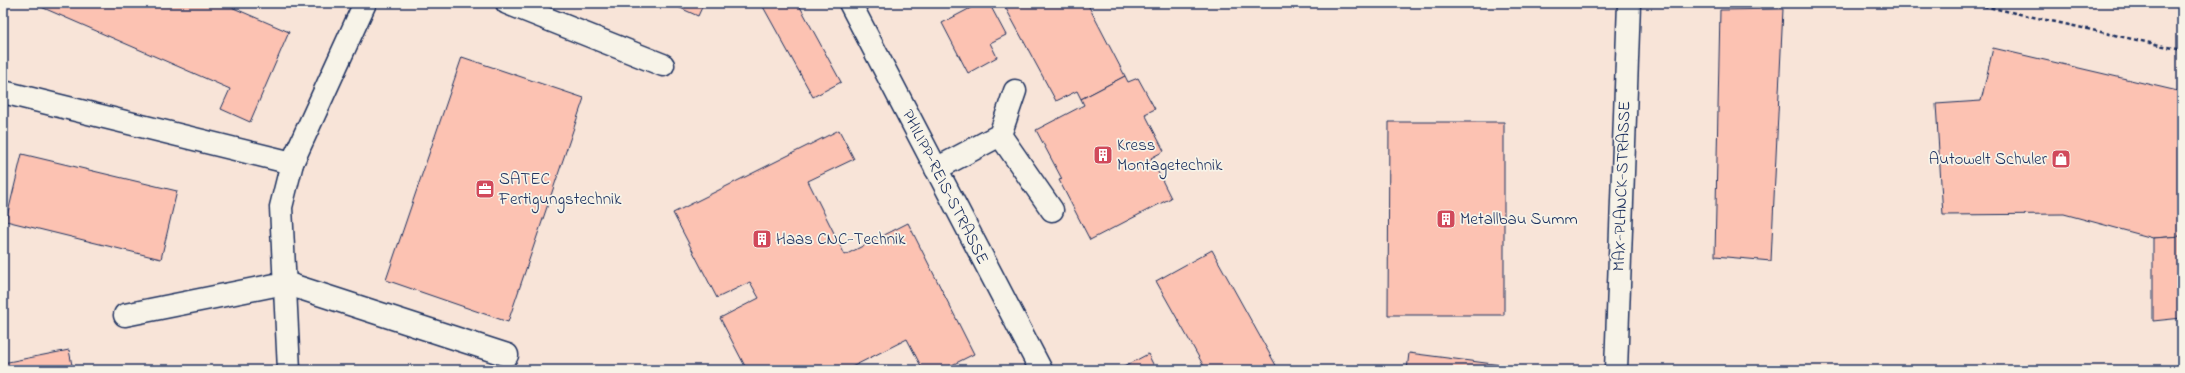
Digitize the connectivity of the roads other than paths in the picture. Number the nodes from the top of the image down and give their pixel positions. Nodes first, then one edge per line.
1 (365, 3) edge
2 (507, 3) edge
3 (850, 3) edge
4 (1629, 3) edge
5 (663, 65) dead end
6 (1015, 91) dead end
7 (3, 92) edge
8 (1000, 135) junction
9 (292, 163) junction
10 (936, 169) junction
11 (1052, 210) dead end
12 (285, 283) junction
13 (125, 315) dead end
14 (506, 355) dead end
15 (289, 370) edge
16 (1041, 370) edge
17 (1616, 370) edge

1 - 9 street
2 - 5 street
3 - 10 street, PHILIPP-REIS-STRASSE
4 - 17 street, MAX-PLANCK-STRASSE
6 - 8 street
7 - 9 street
8 - 10 street
8 - 11 street
9 - 12 street
10 - 16 street, PHILIPP-REIS-STRASSE
12 - 13 street
12 - 14 street
12 - 15 street

